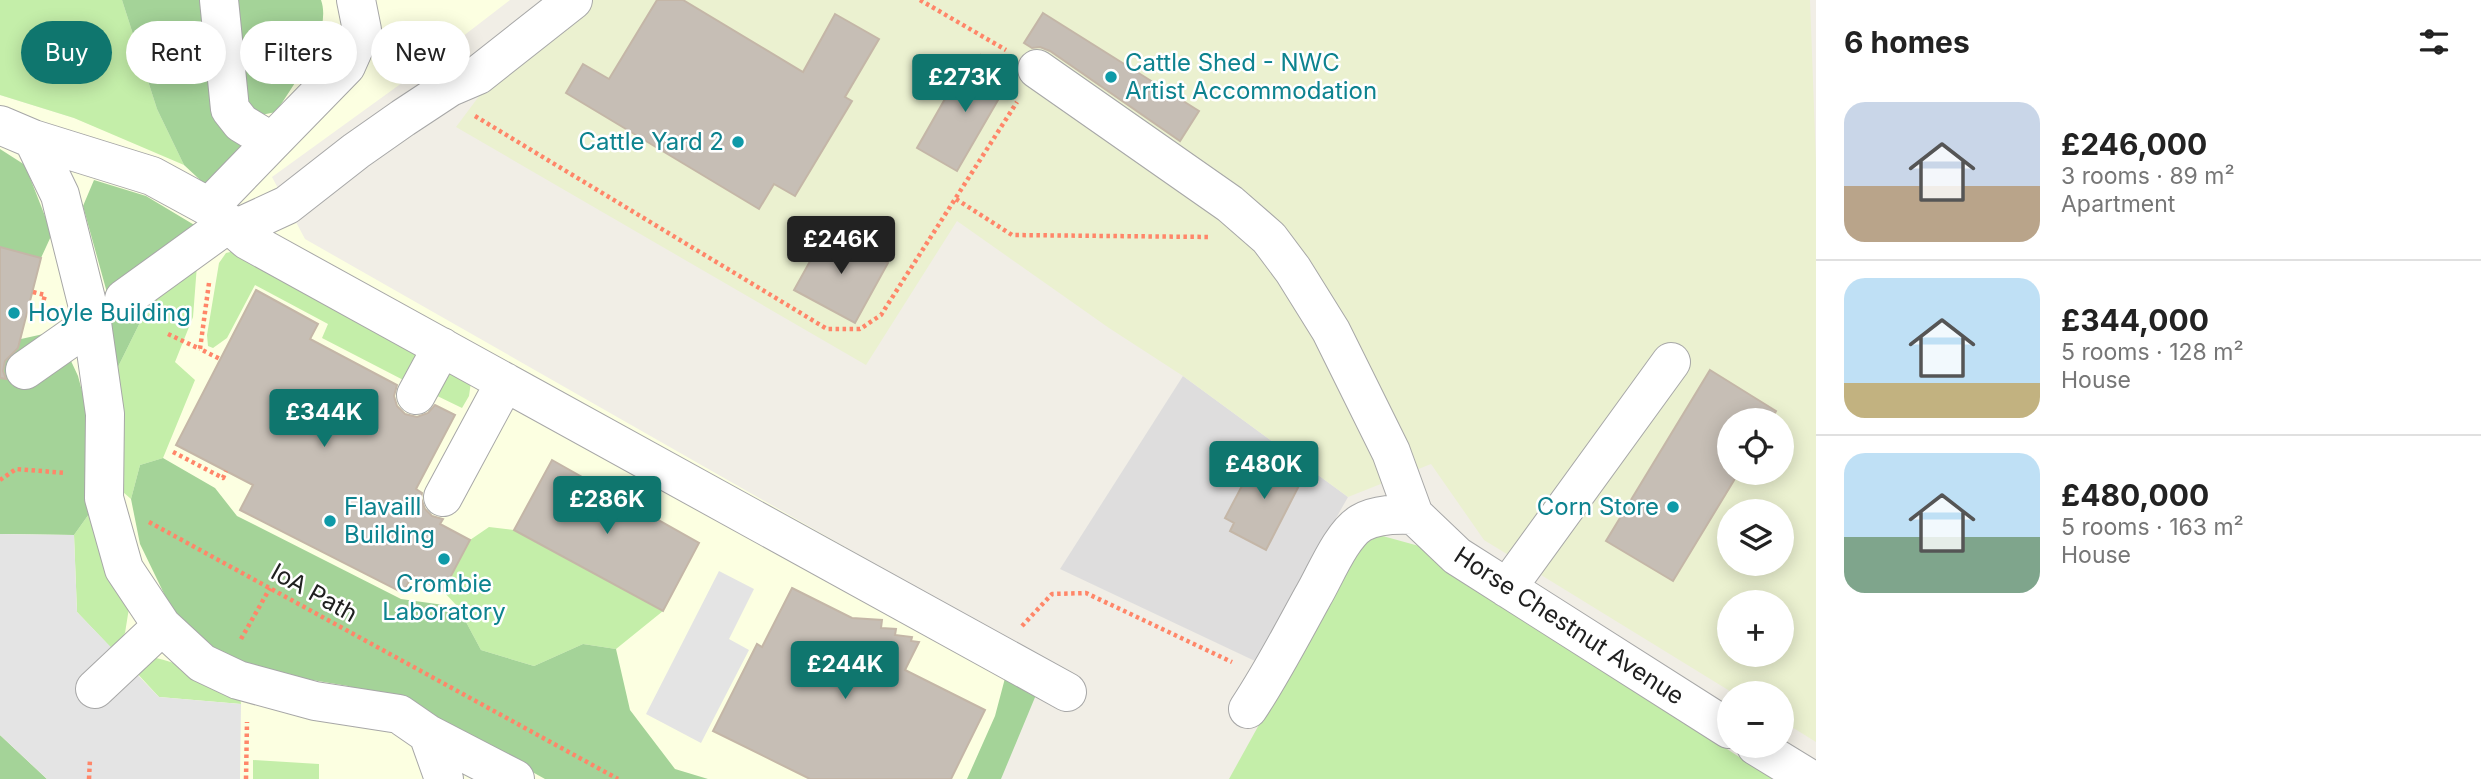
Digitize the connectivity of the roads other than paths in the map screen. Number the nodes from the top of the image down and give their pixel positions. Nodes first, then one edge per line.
1 (219, 0) edge
2 (356, 0) edge
3 (573, 0) edge
4 (1037, 69) road end
5 (16, 132) edge
6 (267, 147) junction
7 (224, 220) junction
8 (124, 299) dead end
9 (92, 323) junction
10 (442, 348) junction
11 (1671, 362) dead end
12 (26, 370) dead end
13 (505, 382) junction
14 (416, 395) dead end
15 (443, 497) dead end
16 (1414, 515) junction
17 (1507, 588) junction
18 (162, 626) junction
19 (95, 689) dead end
20 (1067, 692) dead end
21 (1258, 694) road end
22 (1717, 721) edge
23 (428, 734) junction
24 (1776, 758) edge
25 (444, 779) edge
26 (515, 779) edge
27 (1810, 779) edge

1 - 6 lane
2 - 6 lane
3 - 7 lane
4 - 16 lane
5 - 7 lane
5 - 9 lane
6 - 7 lane
7 - 8 lane
7 - 10 lane
9 - 12 lane
9 - 18 lane
10 - 13 lane
10 - 14 lane
11 - 17 lane
13 - 15 lane
13 - 20 lane
16 - 17 lane, Horse Chestnut Avenue
16 - 21 lane
17 - 22 lane, Horse Chestnut Avenue
18 - 19 lane
18 - 23 lane
23 - 25 lane
23 - 26 lane
24 - 27 lane

